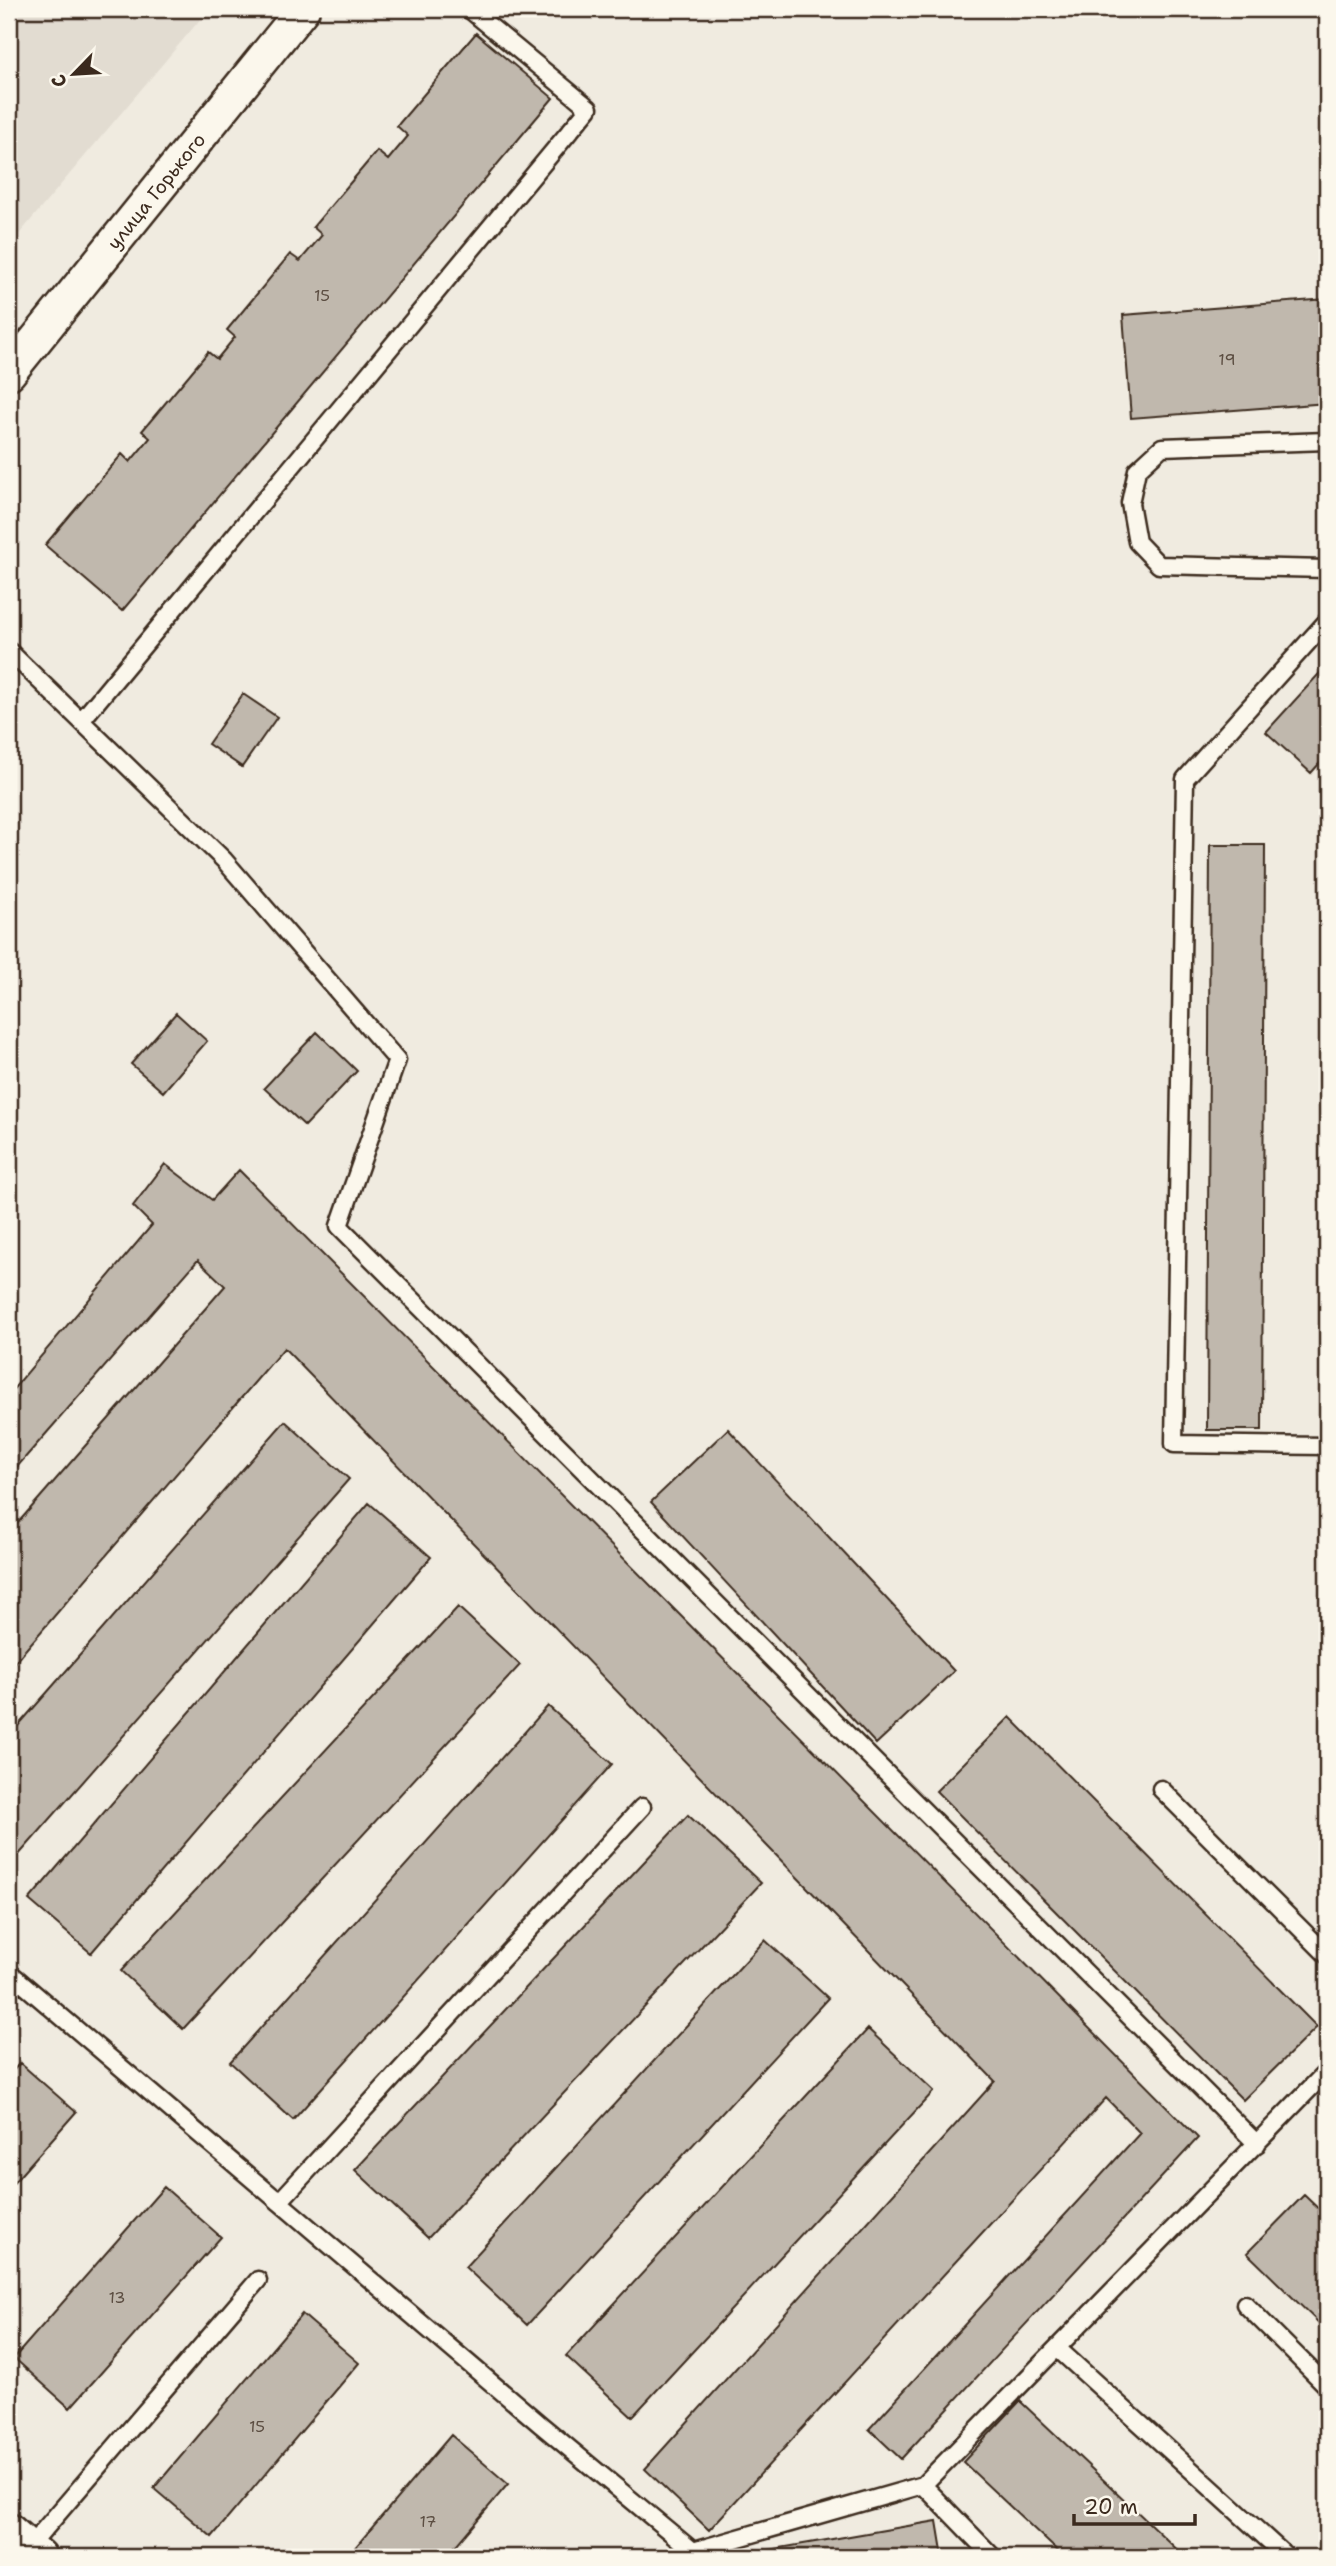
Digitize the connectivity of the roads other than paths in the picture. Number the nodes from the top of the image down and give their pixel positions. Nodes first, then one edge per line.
1 (303, 9) edge
2 (469, 9) edge
3 (9, 373) edge
4 (1327, 441) edge
5 (1327, 569) edge
6 (1327, 621) edge
7 (9, 651) edge
8 (81, 721) junction
9 (1327, 1446) edge
10 (1161, 1789) dead end
11 (642, 1807) dead end
12 (1327, 1955) edge
13 (9, 1972) edge
14 (1327, 2071) edge
15 (1257, 2144) junction
16 (279, 2202) junction
17 (258, 2280) dead end
18 (1245, 2304) dead end
19 (1057, 2348) junction
20 (1327, 2386) edge
21 (923, 2485) junction
22 (25, 2548) edge
23 (993, 2557) edge
24 (1287, 2557) edge

1 - 3 street, улица Горького
2 - 8 lane
4 - 5 lane
6 - 9 lane
7 - 8 lane
8 - 15 lane
10 - 12 lane
11 - 16 lane
13 - 16 lane
14 - 15 lane
15 - 19 lane
16 - 21 lane
17 - 22 lane
18 - 20 lane
19 - 21 lane
19 - 24 lane
21 - 23 lane

